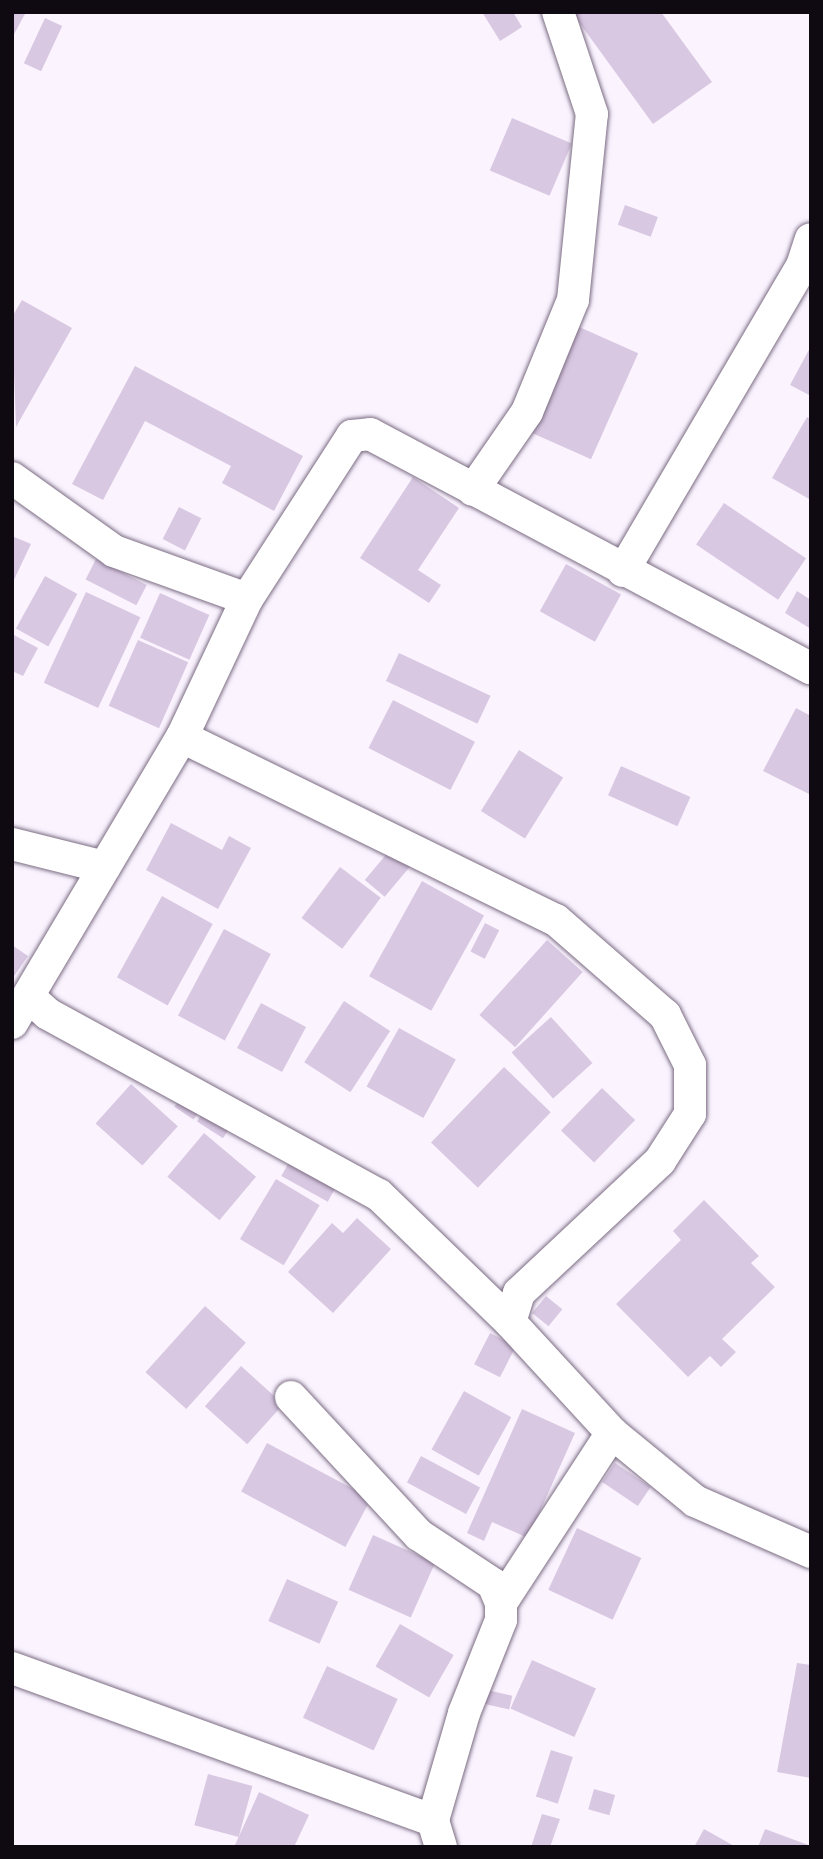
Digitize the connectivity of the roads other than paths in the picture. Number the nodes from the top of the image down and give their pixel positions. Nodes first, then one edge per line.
1 (558, 12) edge
2 (811, 239) edge
3 (12, 478) edge
4 (473, 490) junction
5 (623, 572) junction
6 (247, 599) junction
7 (811, 668) edge
8 (182, 737) junction
9 (12, 844) edge
10 (104, 867) junction
11 (29, 997) junction
12 (12, 1023) edge
13 (510, 1322) junction
14 (291, 1397) dead end
15 (612, 1433) junction
16 (811, 1552) edge
17 (501, 1603) junction
18 (12, 1668) edge
19 (437, 1834) edge

1 - 4 street
2 - 5 street
3 - 6 street
4 - 5 street
4 - 6 street
5 - 7 street
6 - 8 street
8 - 10 street
8 - 13 street
9 - 10 street
10 - 11 street
11 - 12 street
11 - 13 street
13 - 15 street
14 - 17 street
15 - 16 street
15 - 17 street
17 - 19 street
18 - 19 street

